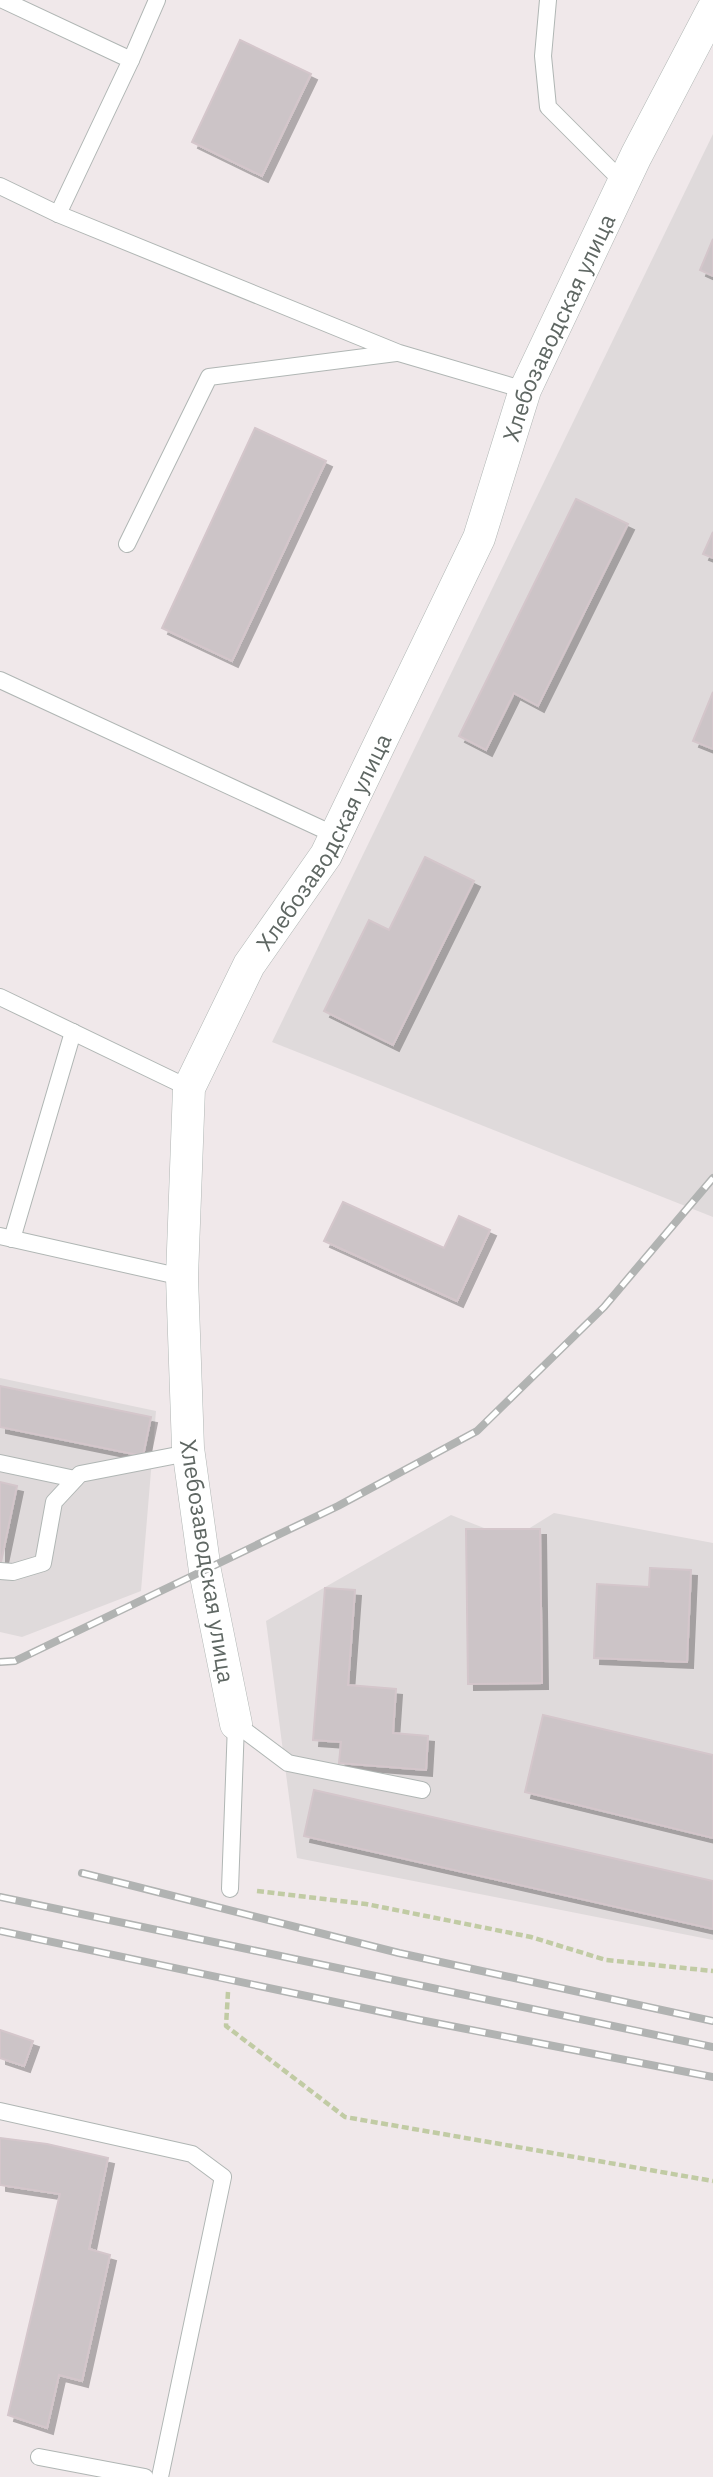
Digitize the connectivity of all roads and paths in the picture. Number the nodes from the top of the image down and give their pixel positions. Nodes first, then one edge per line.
1 (3, 0) edge
2 (157, 0) edge
3 (548, 0) edge
4 (713, 9) edge
5 (131, 60) junction
6 (624, 182) junction
7 (0, 186) edge
8 (58, 214) junction
9 (399, 353) junction
10 (525, 390) junction
11 (127, 544) dead end
12 (0, 680) edge
13 (335, 835) junction
14 (0, 997) edge
15 (73, 1032) junction
16 (189, 1088) junction
17 (6, 1237) edge
18 (181, 1277) junction
19 (188, 1453) junction
20 (0, 1463) edge
21 (75, 1479) junction
22 (0, 1571) edge
23 (236, 1724) junction
24 (422, 1790) dead end
25 (230, 1889) joint
26 (713, 1971) edge
27 (228, 1992) dead end
28 (0, 2111) edge
29 (713, 2181) edge
30 (39, 2457) dead end
31 (145, 2477) edge
32 (160, 2477) edge

1 - 5 lane
2 - 5 lane
3 - 6 lane
4 - 6 street, Хлебозаводская улица
5 - 8 lane
6 - 10 street, Хлебозаводская улица
7 - 8 lane
8 - 9 lane
9 - 10 lane
9 - 11 lane
10 - 13 street, Хлебозаводская улица
12 - 13 lane
13 - 16 street, Хлебозаводская улица
14 - 15 lane
15 - 16 lane
15 - 17 lane
16 - 18 street, Хлебозаводская улица
17 - 18 lane
18 - 19 street, Хлебозаводская улица
19 - 21 lane
19 - 23 street, Хлебозаводская улица
20 - 21 lane
21 - 22 lane
23 - 24 lane
23 - 25 lane
25 - 26 path
27 - 29 path
28 - 32 lane
30 - 31 lane

